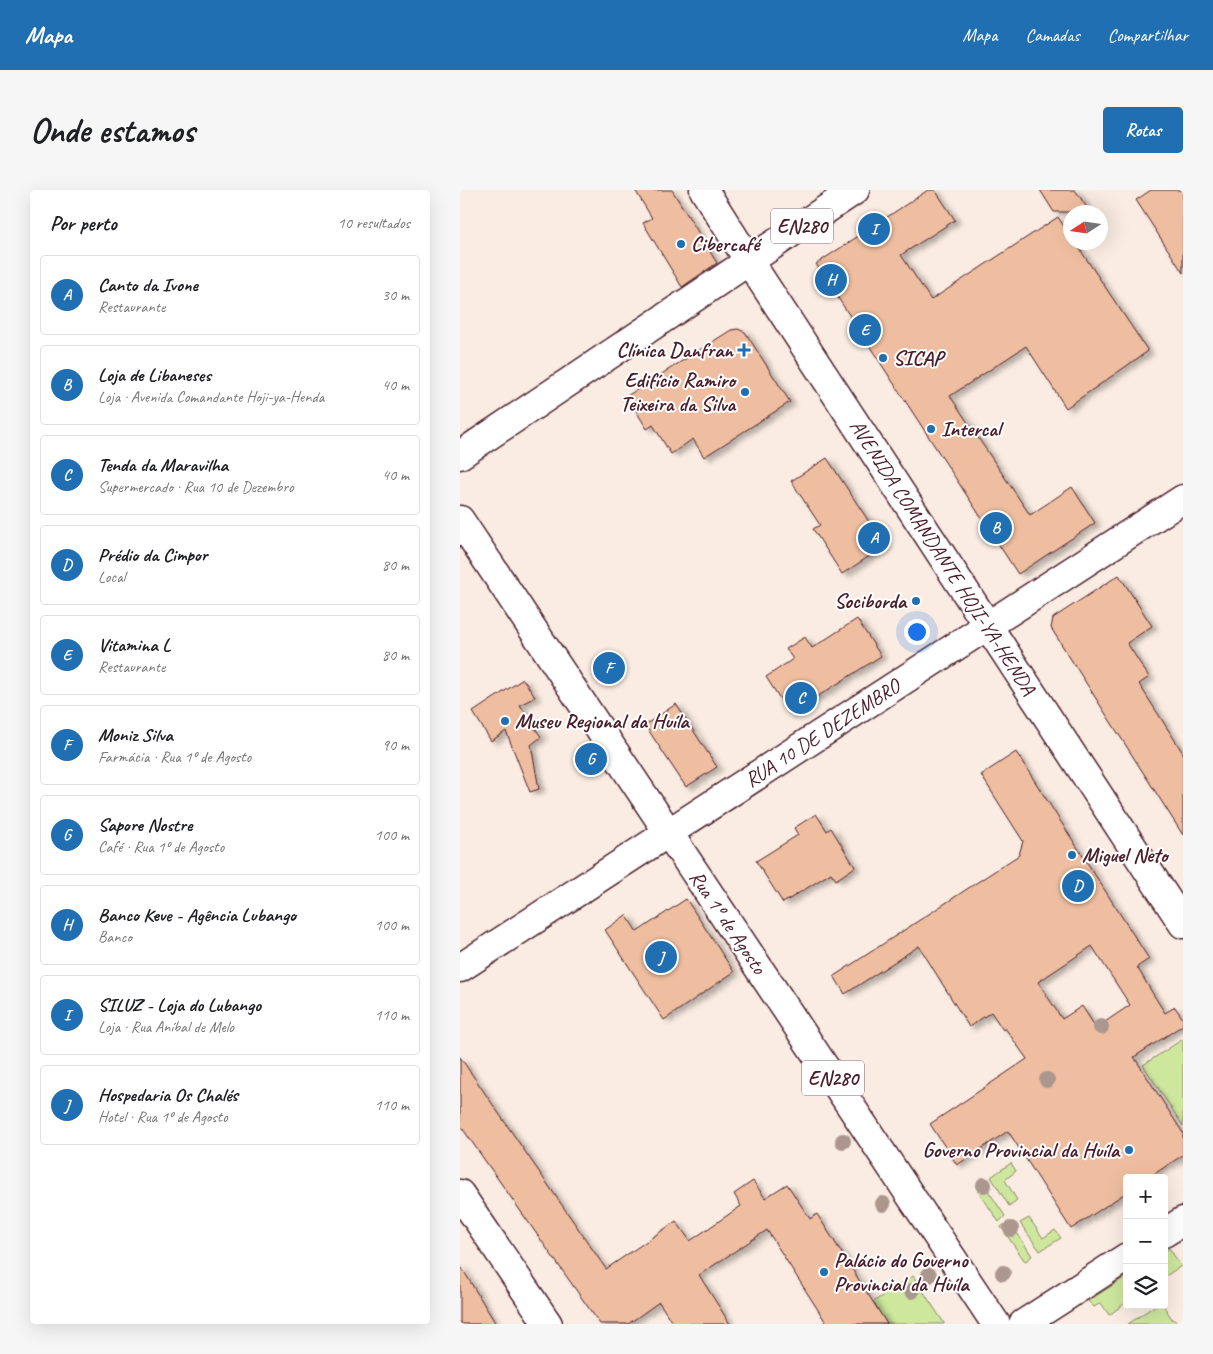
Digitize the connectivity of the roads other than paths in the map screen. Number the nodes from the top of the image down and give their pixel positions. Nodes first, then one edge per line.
1 (704, 190) edge
2 (855, 190) edge
3 (749, 261) junction
4 (460, 455) edge
5 (1183, 499) edge
6 (460, 520) edge
7 (988, 626) junction
8 (668, 833) junction
9 (1183, 924) edge
10 (460, 968) edge
11 (460, 1194) edge
12 (1183, 1221) edge
13 (1168, 1230) edge
14 (1123, 1260) edge
15 (548, 1324) edge
16 (996, 1324) edge
17 (1024, 1324) edge

1 - 3 street, AVENIDA COMANDANTE HOJI-YA-HENDA / EN280
2 - 3 street, EN280
3 - 4 street
3 - 7 street, AVENIDA COMANDANTE HOJI-YA-HENDA
5 - 7 street, RUA 10 DE DEZEMBRO
6 - 8 street, Rua 1º de Agosto / EN280
7 - 8 street, RUA 10 DE DEZEMBRO
7 - 9 street, AVENIDA COMANDANTE HOJI-YA-HENDA
8 - 10 street, RUA 10 DE DEZEMBRO
8 - 16 street, Rua 1º de Agosto / EN280
11 - 15 street
12 - 13 street
14 - 17 street

